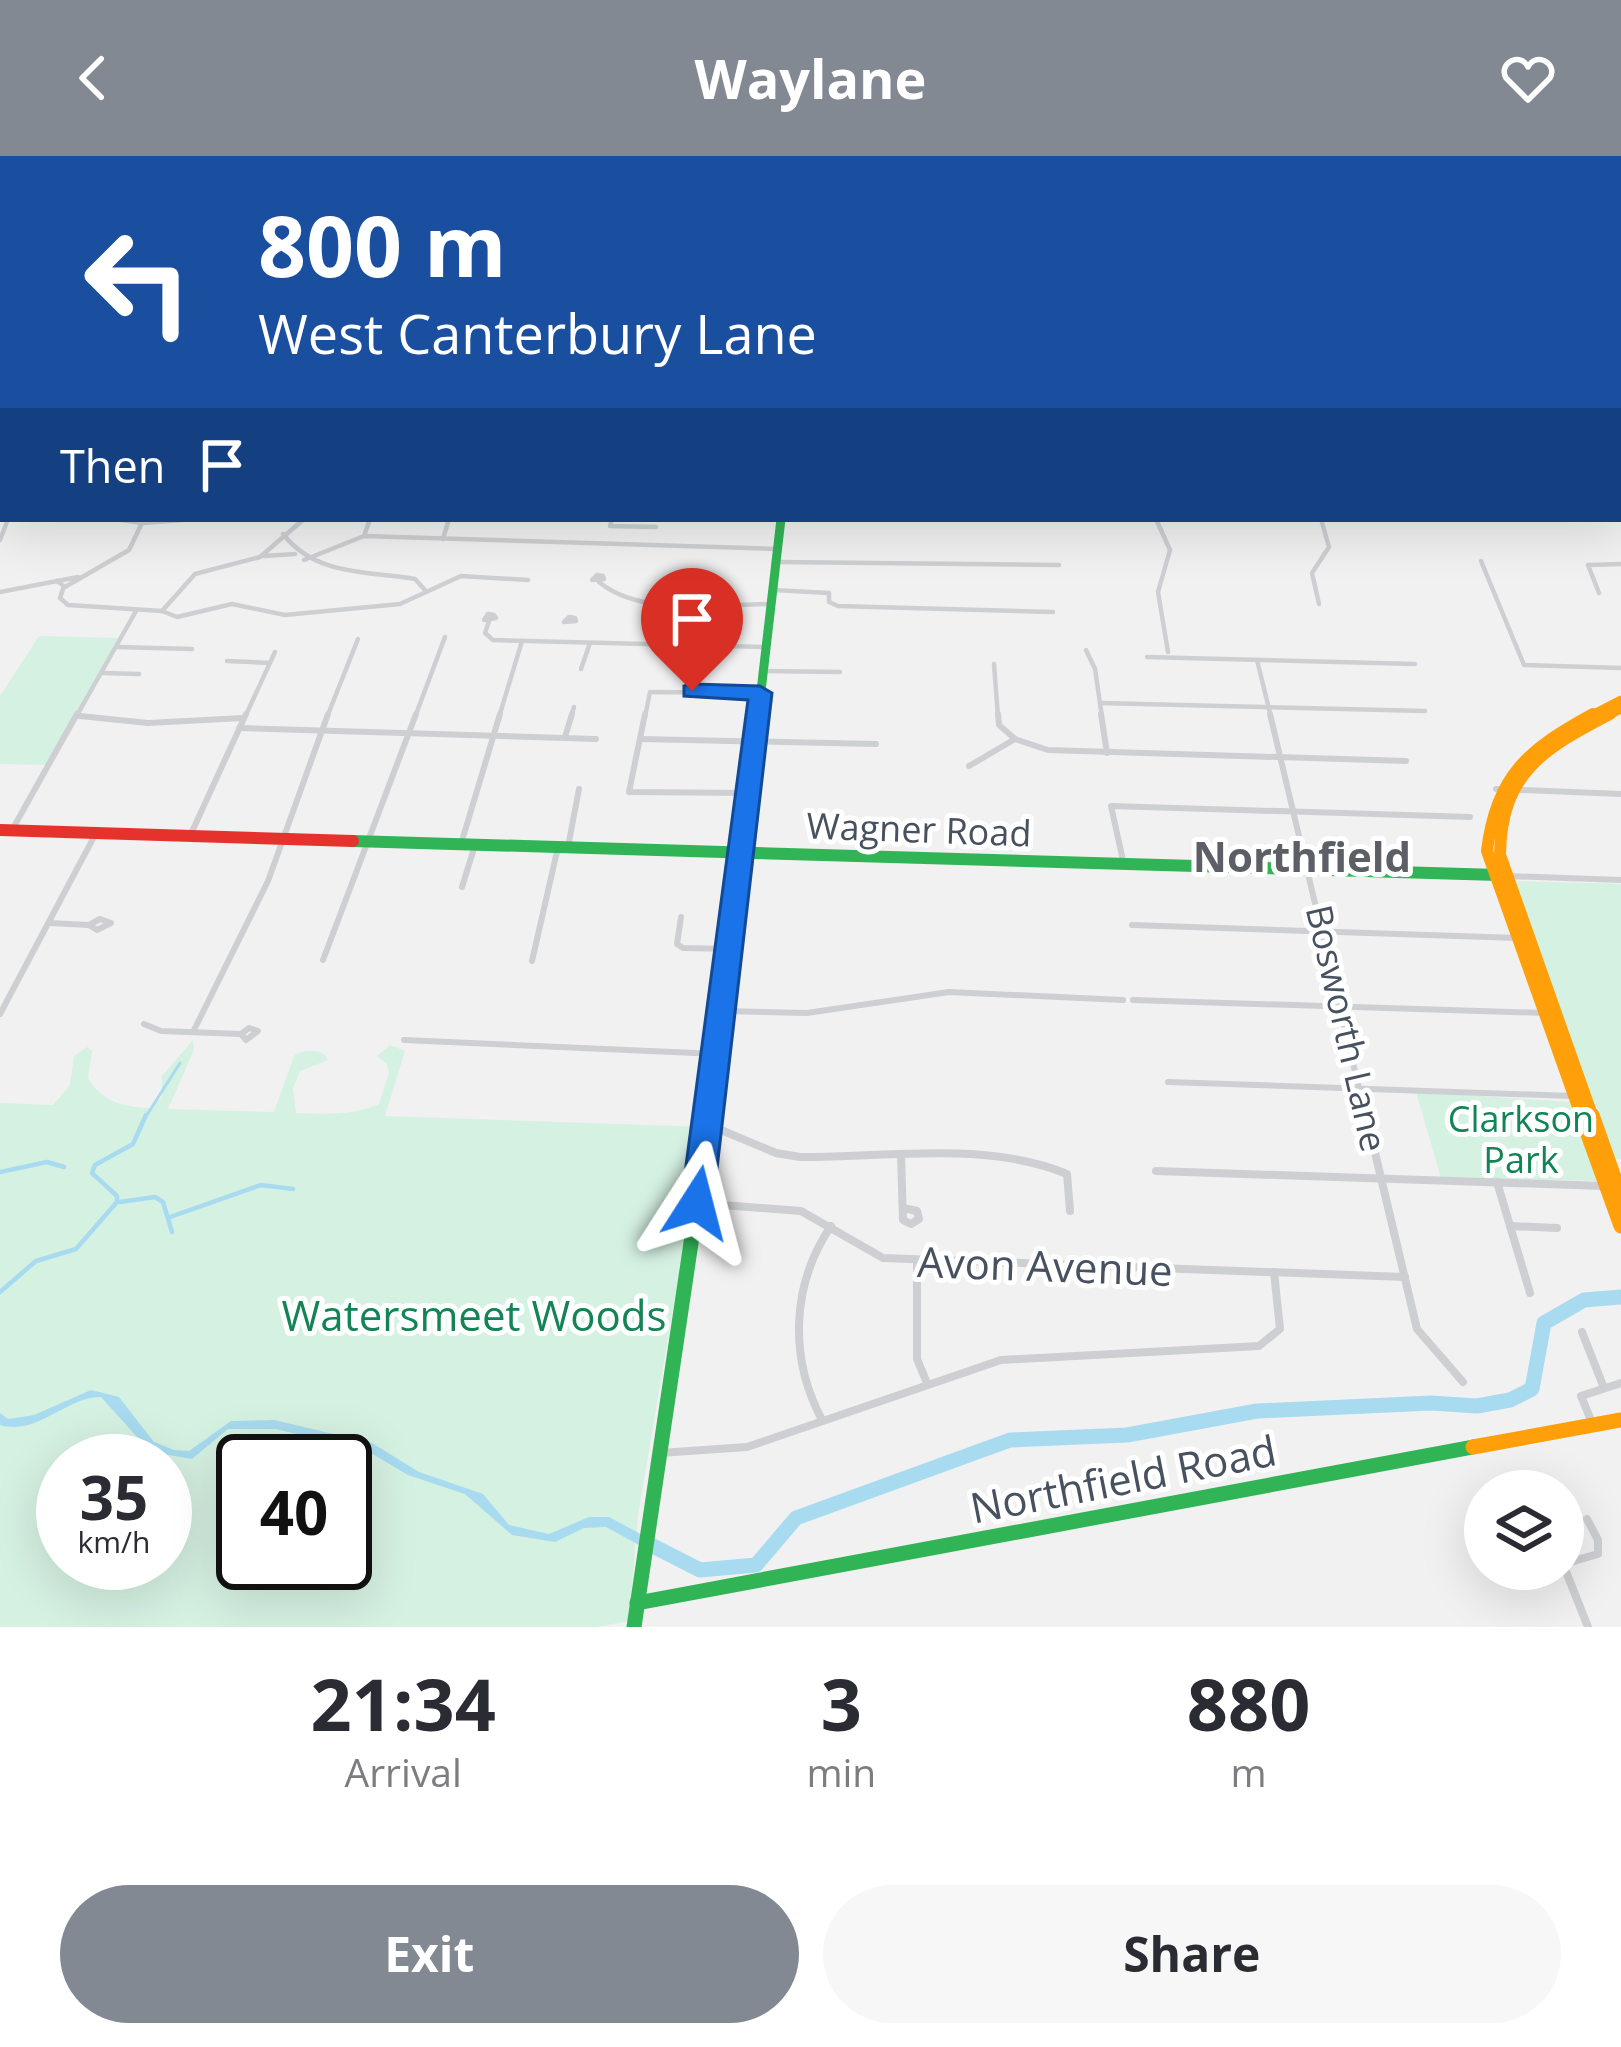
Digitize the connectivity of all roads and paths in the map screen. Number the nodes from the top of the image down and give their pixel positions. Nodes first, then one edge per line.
1 (5, 522) edge
2 (136, 522) edge
3 (156, 522) edge
4 (300, 522) edge
5 (369, 522) edge
6 (448, 522) edge
7 (611, 522) edge
8 (781, 522) edge
9 (1157, 522) edge
10 (1323, 522) edge
11 (142, 523) junction
12 (656, 527) dead end
13 (283, 534) junction
14 (364, 536) junction
15 (443, 539) junction
16 (0, 541) edge
17 (295, 554) junction
18 (264, 556) junction
19 (777, 556) junction
20 (304, 560) junction
21 (1480, 561) dead end
22 (1621, 564) edge
23 (1059, 566) dead end
24 (528, 580) dead end
25 (599, 582) dead end
26 (60, 584) junction
27 (684, 584) dead end
28 (425, 590) junction
29 (0, 592) edge
30 (1599, 592) dead end
31 (772, 597) junction
32 (682, 602) junction
33 (1319, 604) dead end
34 (161, 610) junction
35 (136, 611) junction
36 (1053, 612) dead end
37 (489, 621) dead end
38 (569, 624) dead end
39 (445, 637) dead end
40 (358, 640) dead end
41 (523, 641) junction
42 (564, 642) junction
43 (590, 644) junction
44 (117, 647) junction
45 (766, 647) junction
46 (192, 649) dead end
47 (1086, 650) dead end
48 (275, 652) dead end
49 (1168, 652) dead end
50 (1147, 657) dead end
51 (1257, 660) junction
52 (227, 661) dead end
53 (270, 662) junction
54 (994, 664) dead end
55 (1415, 664) dead end
56 (1621, 668) edge
57 (581, 669) dead end
58 (763, 671) junction
59 (840, 672) dead end
60 (103, 673) junction
61 (139, 674) dead end
62 (760, 693) junction
63 (1621, 700) edge
64 (1100, 703) junction
65 (574, 707) dead end
66 (1268, 707) junction
67 (1621, 709) edge
68 (1425, 711) dead end
69 (78, 716) junction
70 (243, 718) junction
71 (239, 728) junction
72 (323, 730) junction
73 (406, 734) junction
74 (495, 736) junction
75 (566, 737) junction
76 (596, 739) dead end
77 (1015, 739) junction
78 (640, 740) junction
79 (755, 740) junction
80 (876, 744) dead end
81 (1107, 753) junction
82 (1282, 758) junction
83 (1406, 761) dead end
84 (969, 766) dead end
85 (579, 789) dead end
86 (1501, 789) junction
87 (748, 793) junction
88 (1621, 794) edge
89 (1294, 812) junction
90 (1469, 817) dead end
91 (6, 830) edge
92 (96, 832) junction
93 (190, 836) junction
94 (282, 838) junction
95 (368, 841) junction
96 (468, 844) junction
97 (563, 847) junction
98 (742, 853) junction
99 (1124, 865) junction
100 (1309, 869) junction
101 (1502, 875) junction
102 (1621, 880) edge
103 (462, 887) dead end
104 (681, 917) dead end
105 (49, 923) junction
106 (89, 925) dead end
107 (1132, 925) dead end
108 (1324, 931) junction
109 (1518, 938) junction
110 (731, 949) junction
111 (323, 960) dead end
112 (532, 961) dead end
113 (1123, 1000) dead end
114 (1133, 1000) dead end
115 (1342, 1007) junction
116 (724, 1011) junction
117 (1546, 1013) junction
118 (0, 1014) edge
119 (144, 1024) dead end
120 (194, 1030) junction
121 (241, 1034) dead end
122 (404, 1040) dead end
123 (719, 1054) junction
124 (1168, 1082) dead end
125 (1361, 1089) junction
126 (1576, 1096) junction
127 (709, 1125) junction
128 (901, 1155) junction
129 (1615, 1163) edge
130 (1156, 1172) dead end
131 (1382, 1179) junction
132 (1497, 1182) junction
133 (1615, 1190) edge
134 (697, 1203) junction
135 (903, 1208) dead end
136 (1070, 1211) dead end
137 (831, 1226) junction
138 (1510, 1226) junction
139 (1621, 1226) edge
140 (1557, 1228) dead end
141 (917, 1261) junction
142 (1274, 1272) junction
143 (1406, 1277) junction
144 (1531, 1293) dead end
145 (1582, 1332) dead end
146 (1463, 1382) dead end
147 (1621, 1382) edge
148 (927, 1383) junction
149 (1604, 1388) junction
150 (822, 1420) junction
151 (1621, 1420) edge
152 (1593, 1424) junction
153 (657, 1454) junction
154 (1587, 1519) dead end
155 (1584, 1559) edge
156 (1573, 1590) edge
157 (637, 1603) junction
158 (634, 1627) edge
159 (1588, 1627) edge

1 - 16 street
2 - 11 street
3 - 11 street
4 - 13 street
5 - 14 street
6 - 15 street
7 - 12 street
8 - 19 street
9 - 49 street
10 - 33 street
11 - 26 street
13 - 17 street
13 - 18 street
14 - 15 street
14 - 20 street
15 - 19 street
17 - 18 street
17 - 20 street
18 - 34 street
19 - 23 street
19 - 31 street
20 - 28 street
21 - 56 street
22 - 30 street
24 - 28 street
25 - 32 street
26 - 29 street
26 - 35 street
27 - 32 street
28 - 34 street
31 - 32 street
31 - 36 street
31 - 45 street
34 - 35 street
35 - 44 street
37 - 41 street
38 - 42 street
39 - 73 street
40 - 72 street
41 - 42 street
41 - 74 street
42 - 43 street
43 - 45 street
43 - 57 street
44 - 46 street
44 - 60 street
45 - 58 street
47 - 64 street
48 - 53 street
50 - 51 street
51 - 55 street
51 - 66 street, Bosworth Lane
52 - 53 street
53 - 70 street
54 - 77 street
58 - 59 street
58 - 62 street
60 - 61 street
60 - 69 street
62 - 78 street
62 - 79 street
63 - 86 street
64 - 66 street
64 - 81 street
65 - 75 street
66 - 68 street
66 - 82 street, Bosworth Lane
67 - 86 street
69 - 70 street
69 - 91 street
70 - 71 street
71 - 72 street
71 - 93 street
72 - 73 street
72 - 94 street
73 - 74 street
73 - 95 street
74 - 75 street
74 - 96 street
75 - 76 street
77 - 81 street
77 - 84 street
78 - 79 street
78 - 87 street
79 - 80 street
79 - 87 street
81 - 82 street
82 - 83 street
82 - 89 street, Bosworth Lane
85 - 97 street
86 - 88 street
86 - 101 street
87 - 98 street
89 - 90 street
89 - 99 street
89 - 100 street, Bosworth Lane
91 - 92 street, Wagner Road
92 - 93 street, Wagner Road
92 - 105 street
93 - 94 street, Wagner Road
94 - 95 street, Wagner Road
94 - 120 street
95 - 96 street, Wagner Road
95 - 111 street
96 - 97 street, Wagner Road
96 - 103 street
97 - 98 street, Wagner Road
97 - 112 street
98 - 99 street, Wagner Road
98 - 110 street
99 - 100 street, Wagner Road
100 - 101 street, Wagner Road
100 - 108 street, Bosworth Lane
101 - 102 street, Wagner Road
101 - 109 street
101 - 129 street
104 - 110 street
105 - 106 street
105 - 118 street
107 - 108 street
108 - 109 street
108 - 115 street, Bosworth Lane
109 - 117 street
110 - 116 street
113 - 116 street
114 - 115 street
115 - 117 street
115 - 125 street, Bosworth Lane
116 - 123 street
117 - 126 street
119 - 120 street
120 - 121 street
122 - 123 street
123 - 127 street
124 - 125 street
125 - 126 street
125 - 131 street, Bosworth Lane
126 - 133 street
127 - 128 street
127 - 134 street
128 - 135 street
128 - 136 street
129 - 133 street
130 - 131 street
131 - 132 street
131 - 143 street, Bosworth Lane
132 - 133 street
132 - 138 street
133 - 139 street
134 - 137 street, Avon Avenue
134 - 153 street
137 - 141 street, Avon Avenue
137 - 150 street
138 - 140 street
138 - 144 street
141 - 142 street, Avon Avenue
141 - 148 street
142 - 143 street, Avon Avenue
142 - 148 street
143 - 146 street, Bosworth Lane
145 - 149 street
147 - 149 street
148 - 150 street
149 - 152 street
150 - 153 street
151 - 152 street, Northfield Road
152 - 157 street, Northfield Road
153 - 157 street
154 - 155 street
156 - 159 street
157 - 158 street

